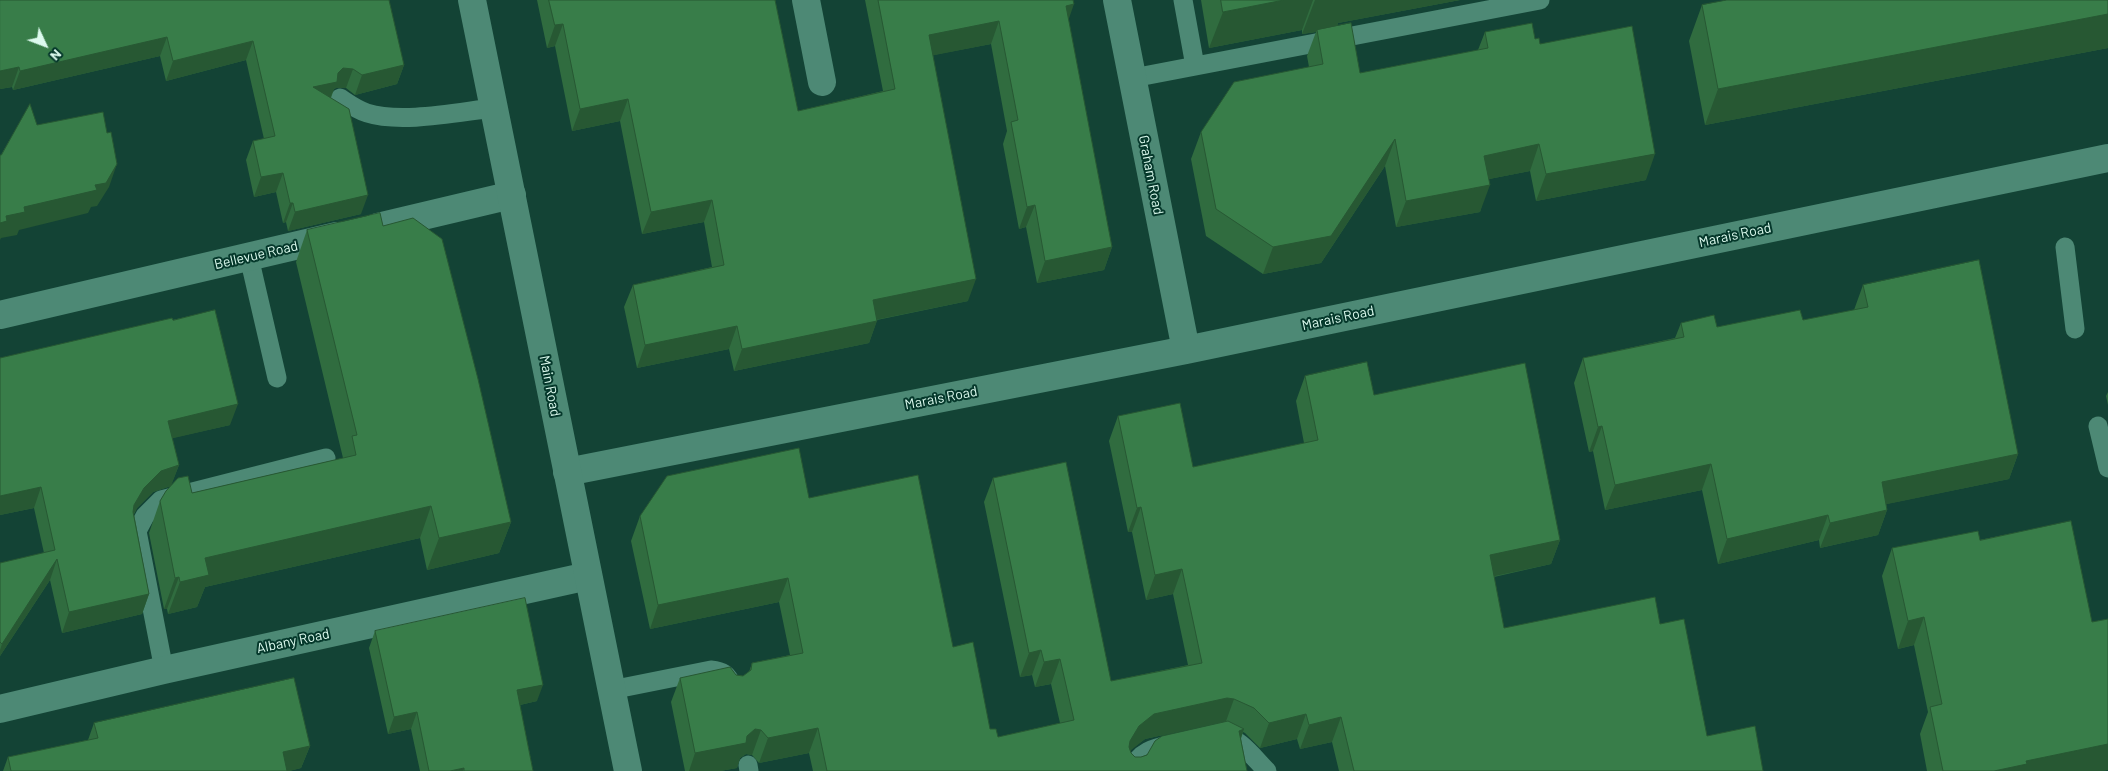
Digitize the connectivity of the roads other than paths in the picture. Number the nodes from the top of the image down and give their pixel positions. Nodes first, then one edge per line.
1 (472, 0) edge
2 (806, 0) edge
3 (1117, 0) edge
4 (1183, 0) edge
5 (1540, 0) edge
6 (1195, 66) junction
7 (1133, 78) junction
8 (822, 82) dead end
9 (340, 98) dead end
10 (494, 108) junction
11 (2108, 158) edge
12 (512, 195) junction
13 (2065, 248) dead end
14 (249, 257) junction
15 (0, 315) edge
16 (2075, 329) dead end
17 (1186, 350) junction
18 (277, 378) dead end
19 (2098, 426) dead end
20 (326, 458) dead end
21 (2108, 468) edge
22 (568, 472) junction
23 (588, 576) junction
24 (164, 670) junction
25 (611, 690) junction
26 (732, 690) edge
27 (0, 709) edge
28 (628, 771) edge
29 (1131, 771) edge
30 (1267, 771) edge

1 - 10 street, Main Road
2 - 8 street
3 - 7 street, Graham Road
4 - 6 lane
5 - 6 lane
6 - 7 lane
7 - 17 street, Graham Road
9 - 10 lane
10 - 12 street, Main Road
11 - 17 street, Marais Road
12 - 14 street, Bellevue Road
12 - 22 street, Main Road
13 - 16 lane
14 - 15 street, Bellevue Road
14 - 18 lane
17 - 22 street, Marais Road
19 - 21 lane
20 - 24 lane
22 - 23 street, Main Road
23 - 24 street, Albany Road
23 - 25 street, Main Road
24 - 27 street, Albany Road
25 - 26 lane
25 - 28 street, Main Road
29 - 30 lane

